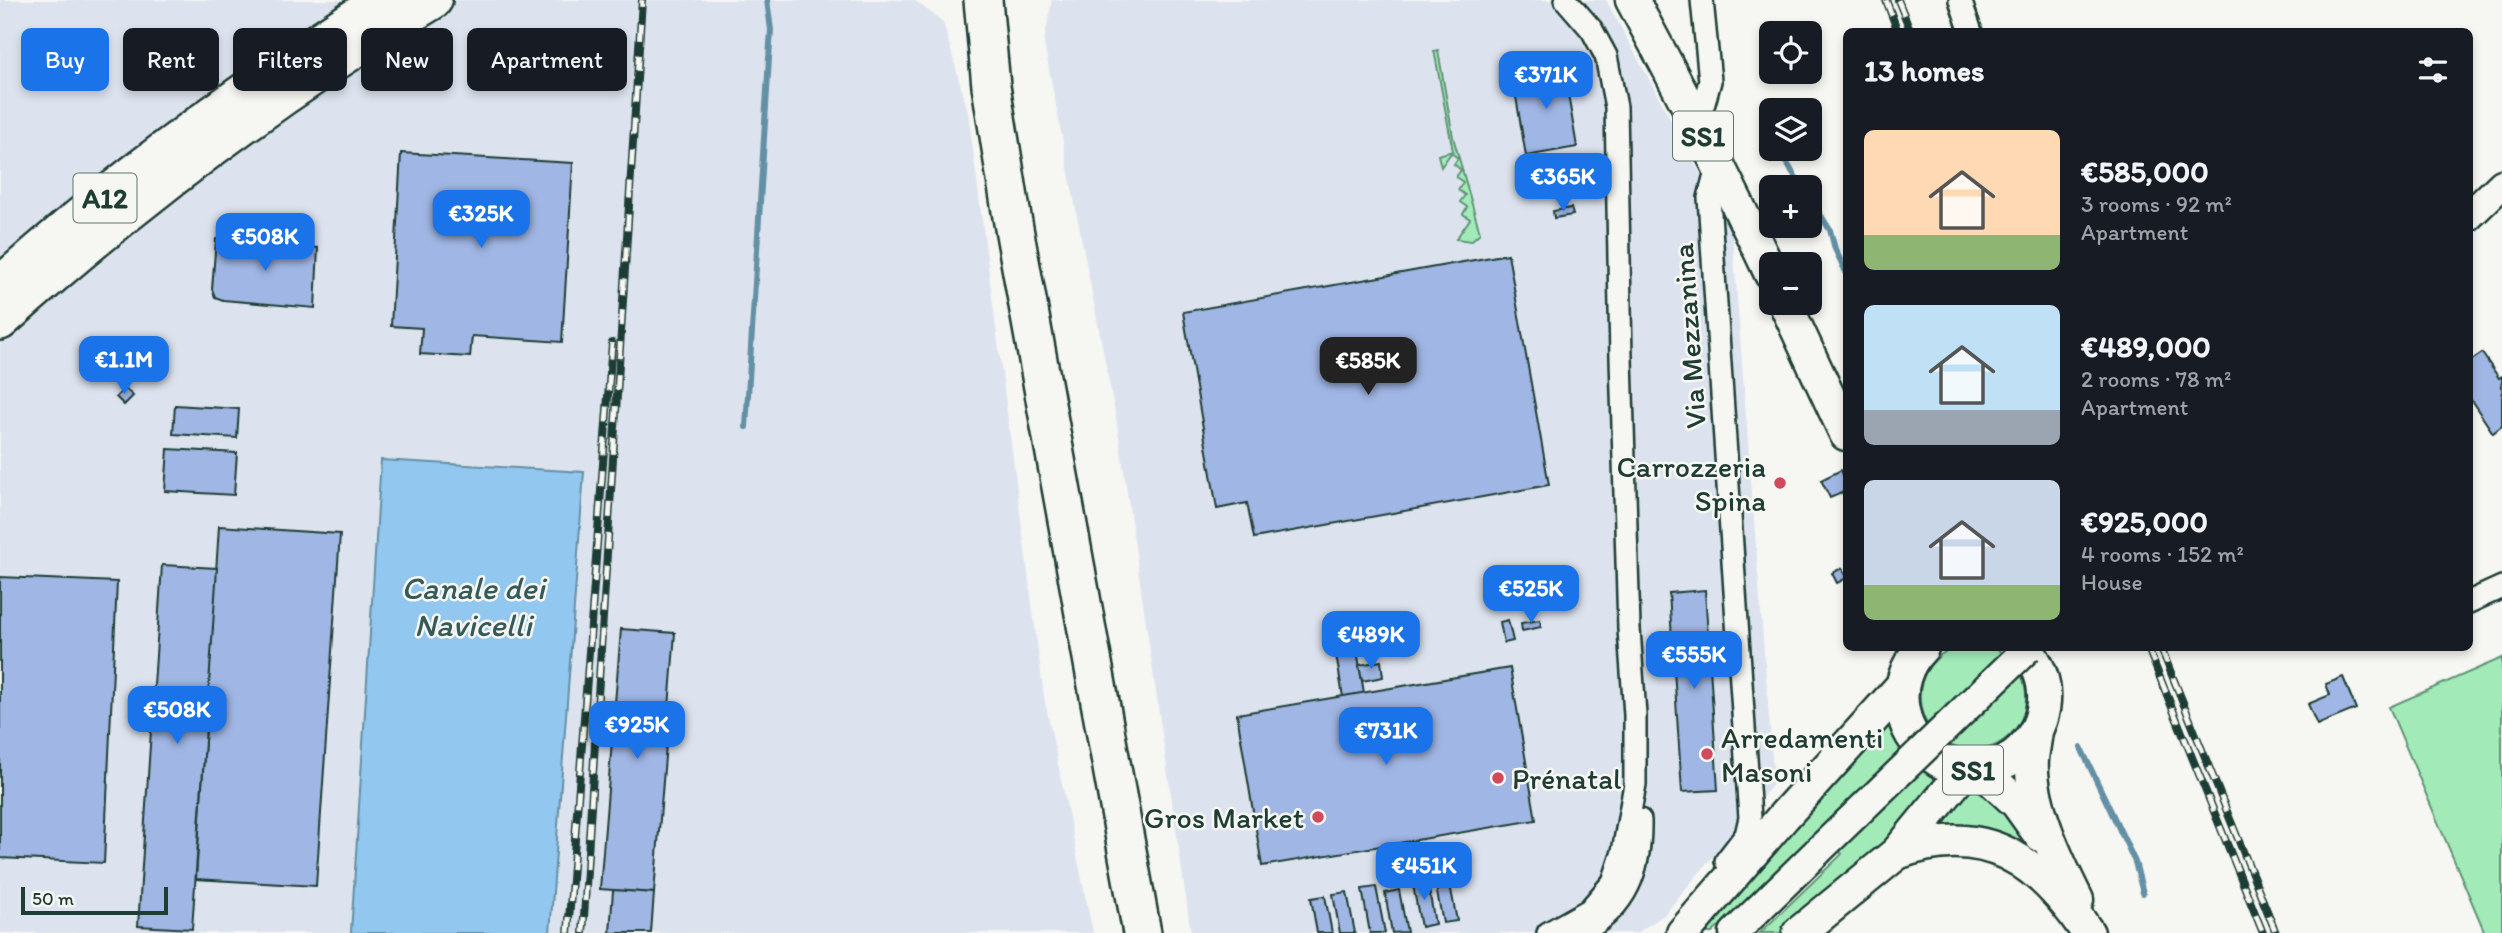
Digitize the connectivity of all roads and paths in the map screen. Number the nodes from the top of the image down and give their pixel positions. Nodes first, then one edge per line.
1 (383, 0) edge
2 (433, 0) edge
3 (954, 0) edge
4 (983, 0) edge
5 (1566, 0) edge
6 (1632, 0) edge
7 (1702, 0) edge
8 (1960, 0) edge
9 (1970, 28) edge
10 (991, 86) junction
11 (1694, 120) junction
12 (1718, 162) junction
13 (2502, 184) edge
14 (2473, 212) edge
15 (1761, 252) edge
16 (0, 286) edge
17 (1790, 315) edge
18 (0, 321) edge
19 (1843, 428) edge
20 (2502, 587) edge
21 (2473, 600) edge
22 (2023, 651) edge
23 (2028, 651) edge
24 (1913, 661) edge
25 (2036, 732) junction
26 (1973, 769) junction
27 (1635, 783) junction
28 (1749, 800) junction
29 (1784, 816) junction
30 (2053, 852) junction
31 (1898, 853) junction
32 (1143, 926) edge
33 (1548, 933) edge
34 (1581, 933) edge
35 (1671, 933) edge
36 (1683, 933) edge
37 (1734, 933) edge
38 (1800, 933) edge
39 (2088, 933) edge
40 (2094, 933) edge

1 - 16 highway, A12
2 - 18 highway, A12
3 - 10 highway
4 - 10 highway
5 - 27 street
6 - 11 main road, SS1
7 - 11 street
8 - 9 street
10 - 32 highway
11 - 12 main road, SS1
12 - 15 main road, SS1
12 - 28 street, Via Mezzanina
13 - 14 street
17 - 19 main road
20 - 21 street
22 - 37 street, bridge
23 - 25 main road, SS1
24 - 26 main road, SS1
24 - 29 main road
25 - 26 main road, SS1
25 - 30 main road, SS1
26 - 30 main road, SS1
26 - 31 main road
27 - 33 street
27 - 34 street
28 - 29 street
28 - 35 street, Via Mezzanina
29 - 36 main road
30 - 40 main road, SS1
31 - 38 main road
31 - 39 main road

